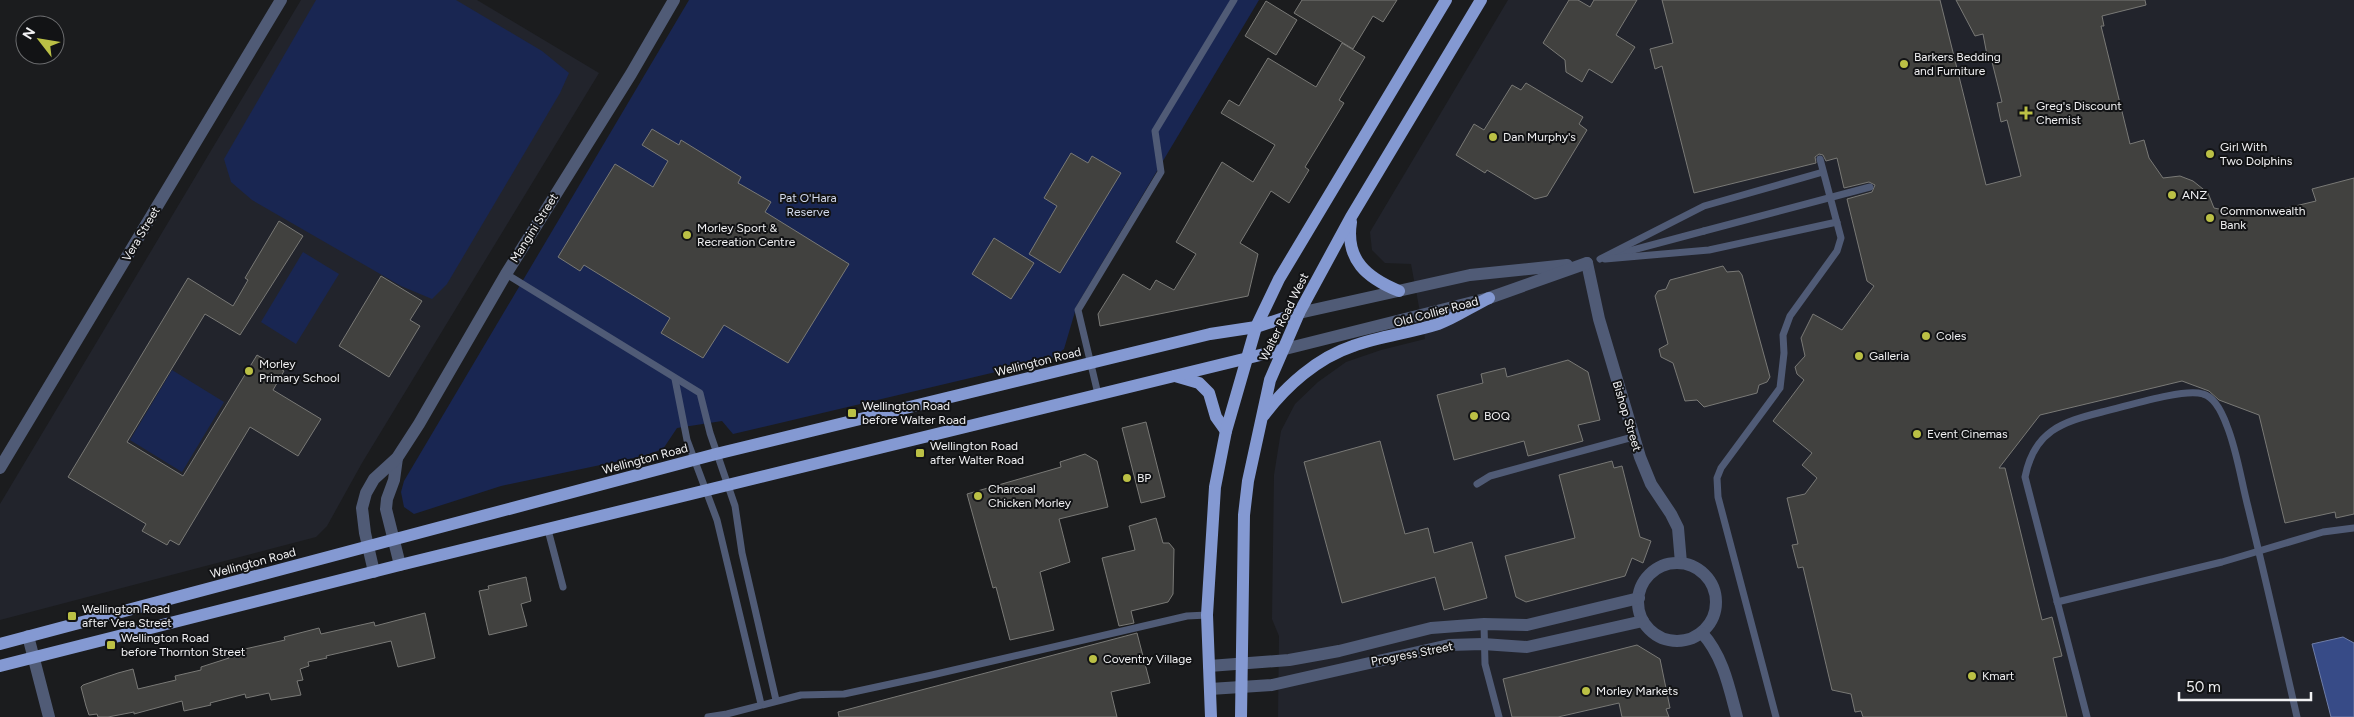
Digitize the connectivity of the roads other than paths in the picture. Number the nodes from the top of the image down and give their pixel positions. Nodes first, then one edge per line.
1 (281, 0) edge
2 (674, 0) edge
3 (1234, 0) edge
4 (1446, 0) edge
5 (1481, 0) edge
6 (1820, 159) dead end
7 (1823, 172) junction
8 (1870, 187) dead end
9 (1352, 217) junction
10 (1837, 222) junction
11 (1600, 259) junction
12 (1587, 263) junction
13 (506, 274) junction
14 (1399, 291) junction
15 (1489, 298) junction
16 (1298, 313) junction
17 (1256, 327) junction
18 (1281, 350) junction
19 (1248, 358) junction
20 (1091, 363) junction
21 (1173, 376) junction
22 (675, 379) junction
23 (1098, 394) junction
24 (1261, 419) junction
25 (1226, 430) junction
26 (1633, 437) junction
27 (716, 454) junction
28 (397, 458) junction
29 (696, 460) junction
30 (0, 468) edge
31 (1477, 484) dead end
32 (728, 485) junction
33 (707, 490) junction
34 (2354, 528) edge
35 (548, 530) junction
36 (393, 539) junction
37 (368, 546) junction
38 (2259, 552) junction
39 (1680, 563) junction
40 (400, 565) junction
41 (374, 572) junction
42 (563, 587) dead end
43 (1639, 598) junction
44 (2057, 602) junction
45 (1207, 615) junction
46 (1643, 621) junction
47 (1484, 624) junction
48 (1702, 633) junction
49 (28, 636) junction
50 (0, 644) edge
51 (1483, 644) junction
52 (33, 658) junction
53 (1241, 664) junction
54 (0, 666) edge
55 (1209, 666) junction
56 (1241, 687) junction
57 (1210, 689) junction
58 (776, 700) junction
59 (761, 704) junction
60 (49, 717) edge
61 (710, 717) edge
62 (1211, 717) edge
63 (1241, 717) edge
64 (1500, 717) edge
65 (1737, 717) edge
66 (1776, 717) edge
67 (2087, 717) edge
68 (2297, 717) edge

1 - 30 street, Vera Street
2 - 13 street, Mangini Street
3 - 20 lane
4 - 17 main road, Walter Road West
5 - 9 main road, Walter Road West
6 - 7 lane
7 - 10 lane
7 - 11 lane
8 - 11 lane, Old Collier Road, bridge
9 - 14 main road
9 - 16 main road, Walter Road West
10 - 11 lane
10 - 66 lane
11 - 12 lane, Old Collier Road
12 - 14 street, Old Collier Road
12 - 15 street, Old Collier Road
12 - 26 street, Bishop Street
13 - 22 lane
13 - 28 street, Mangini Street
14 - 16 street, Old Collier Road
15 - 18 street, Old Collier Road
15 - 24 main road
16 - 17 main road, Wellington Road
16 - 18 main road, Walter Road West
17 - 19 main road, Walter Road West
17 - 20 main road, Wellington Road
18 - 19 main road
18 - 24 main road, Walter Road West
19 - 21 main road
19 - 25 main road, Walter Road West
20 - 23 lane
20 - 27 main road, Wellington Road
21 - 23 main road
21 - 25 main road
22 - 27 lane
22 - 29 lane
23 - 32 main road
24 - 53 main road, Walter Road West
25 - 45 main road, Walter Road West
26 - 31 lane
26 - 39 street, Bishop Street
27 - 29 main road, Wellington Road
27 - 32 lane
28 - 36 street, Mangini Street
28 - 37 street, Mangini Street
29 - 33 lane
29 - 36 main road, Wellington Road
32 - 33 main road
32 - 58 lane
33 - 35 main road
33 - 59 lane
34 - 38 lane
35 - 40 main road
35 - 42 lane
36 - 37 main road, Wellington Road
36 - 40 street, Mangini Street
37 - 41 street, Mangini Street
37 - 49 main road, Wellington Road
38 - 44 lane
38 - 44 lane
38 - 68 lane
39 - 43 street
39 - 48 street
40 - 41 main road
41 - 52 main road
43 - 46 street
43 - 47 street, Progress Street
44 - 67 lane
45 - 55 main road, Walter Road West
45 - 58 lane
46 - 48 street
46 - 51 street, Progress Street
47 - 51 lane
47 - 53 street, Progress Street
48 - 65 street
49 - 50 main road, Wellington Road
49 - 52 street
51 - 56 street, Progress Street
51 - 64 lane
52 - 54 main road
52 - 60 street
53 - 55 street, Progress Street
53 - 56 main road, Walter Road West
55 - 57 main road, Walter Road West
56 - 57 street, Progress Street
56 - 63 main road, Walter Road West
57 - 62 main road, Walter Road West
58 - 59 lane
59 - 61 lane

